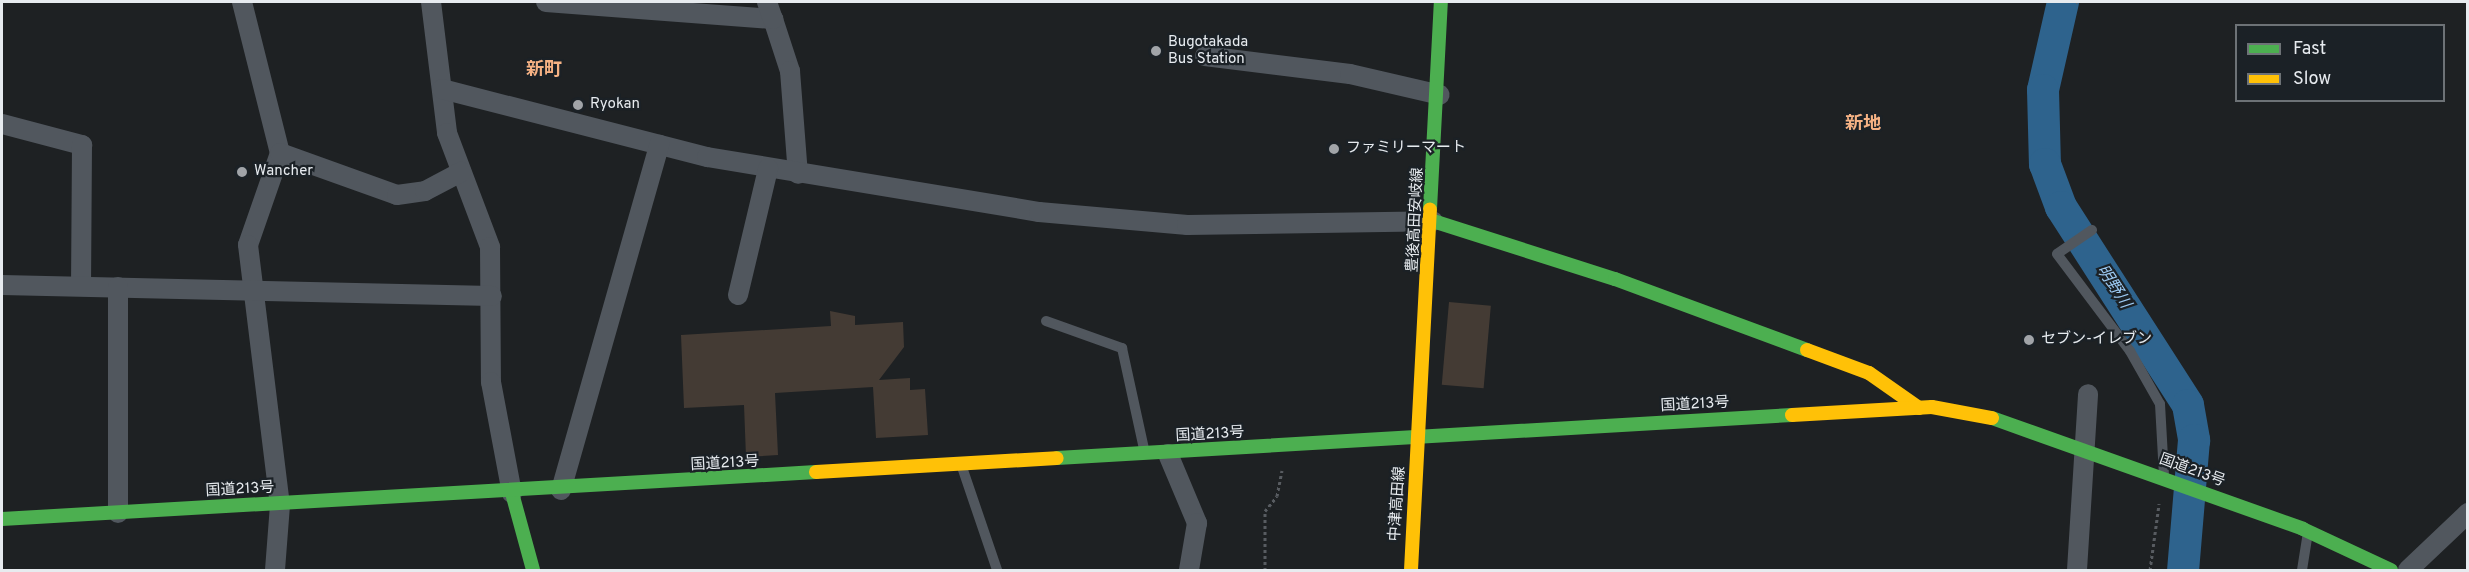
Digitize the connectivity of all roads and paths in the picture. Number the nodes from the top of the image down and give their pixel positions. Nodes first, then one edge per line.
1 (242, 2) edge
2 (431, 2) edge
3 (546, 2) edge
4 (1441, 2) edge
5 (770, 10) edge
6 (1205, 56) dead end
7 (441, 88) junction
8 (1440, 95) junction
9 (2, 124) edge
10 (659, 145) junction
11 (280, 153) junction
12 (768, 169) junction
13 (461, 172) junction
14 (798, 174) junction
15 (1433, 221) junction
16 (2092, 230) dead end
17 (2, 285) edge
18 (81, 286) junction
19 (118, 287) junction
20 (257, 289) junction
21 (738, 295) dead end
22 (492, 296) junction
23 (1046, 321) dead end
24 (2088, 394) dead end
25 (1919, 408) junction
26 (1419, 440) junction
27 (2085, 450) junction
28 (1168, 454) junction
29 (1146, 455) junction
30 (1286, 464) dead end
31 (962, 466) junction
32 (2163, 478) junction
33 (561, 490) junction
34 (513, 493) junction
35 (280, 505) junction
36 (118, 513) junction
37 (2468, 513) edge
38 (2, 519) edge
39 (2309, 531) junction
40 (275, 570) edge
41 (533, 570) edge
42 (997, 570) edge
43 (1189, 570) edge
44 (1265, 570) edge
45 (1411, 570) edge
46 (2077, 570) edge
47 (2150, 570) edge
48 (2302, 570) edge
49 (2391, 570) edge
50 (2408, 570) edge

1 - 11 street
2 - 7 street
3 - 5 street
4 - 8 main road, 豊後高田安岐線
5 - 14 street
6 - 8 street
7 - 10 street
7 - 13 street
8 - 15 main road, 豊後高田安岐線
9 - 18 street
10 - 12 street
10 - 33 street
11 - 13 street
11 - 20 street
12 - 14 street
12 - 21 street
13 - 22 street
14 - 15 street
15 - 25 main road
15 - 26 main road, 豊後高田安岐線
16 - 32 lane
17 - 18 street
18 - 19 street
19 - 20 street
19 - 36 street
20 - 22 street
20 - 35 street
22 - 34 street
23 - 29 lane
24 - 27 street
25 - 26 main road, 国道213号
25 - 27 main road, 国道213号
26 - 28 main road, 国道213号
26 - 45 main road, 中津高田線
27 - 32 main road, 国道213号
27 - 46 street
28 - 29 main road, 国道213号
28 - 43 street
29 - 31 main road, 国道213号
30 - 44 path
31 - 33 main road, 国道213号
31 - 42 lane
32 - 39 main road, 国道213号
32 - 47 path
33 - 34 main road, 国道213号
34 - 35 main road, 国道213号
34 - 41 main road
35 - 36 main road, 国道213号
35 - 40 street
36 - 38 main road, 国道213号
37 - 50 street
39 - 48 lane
39 - 49 main road, 国道213号

